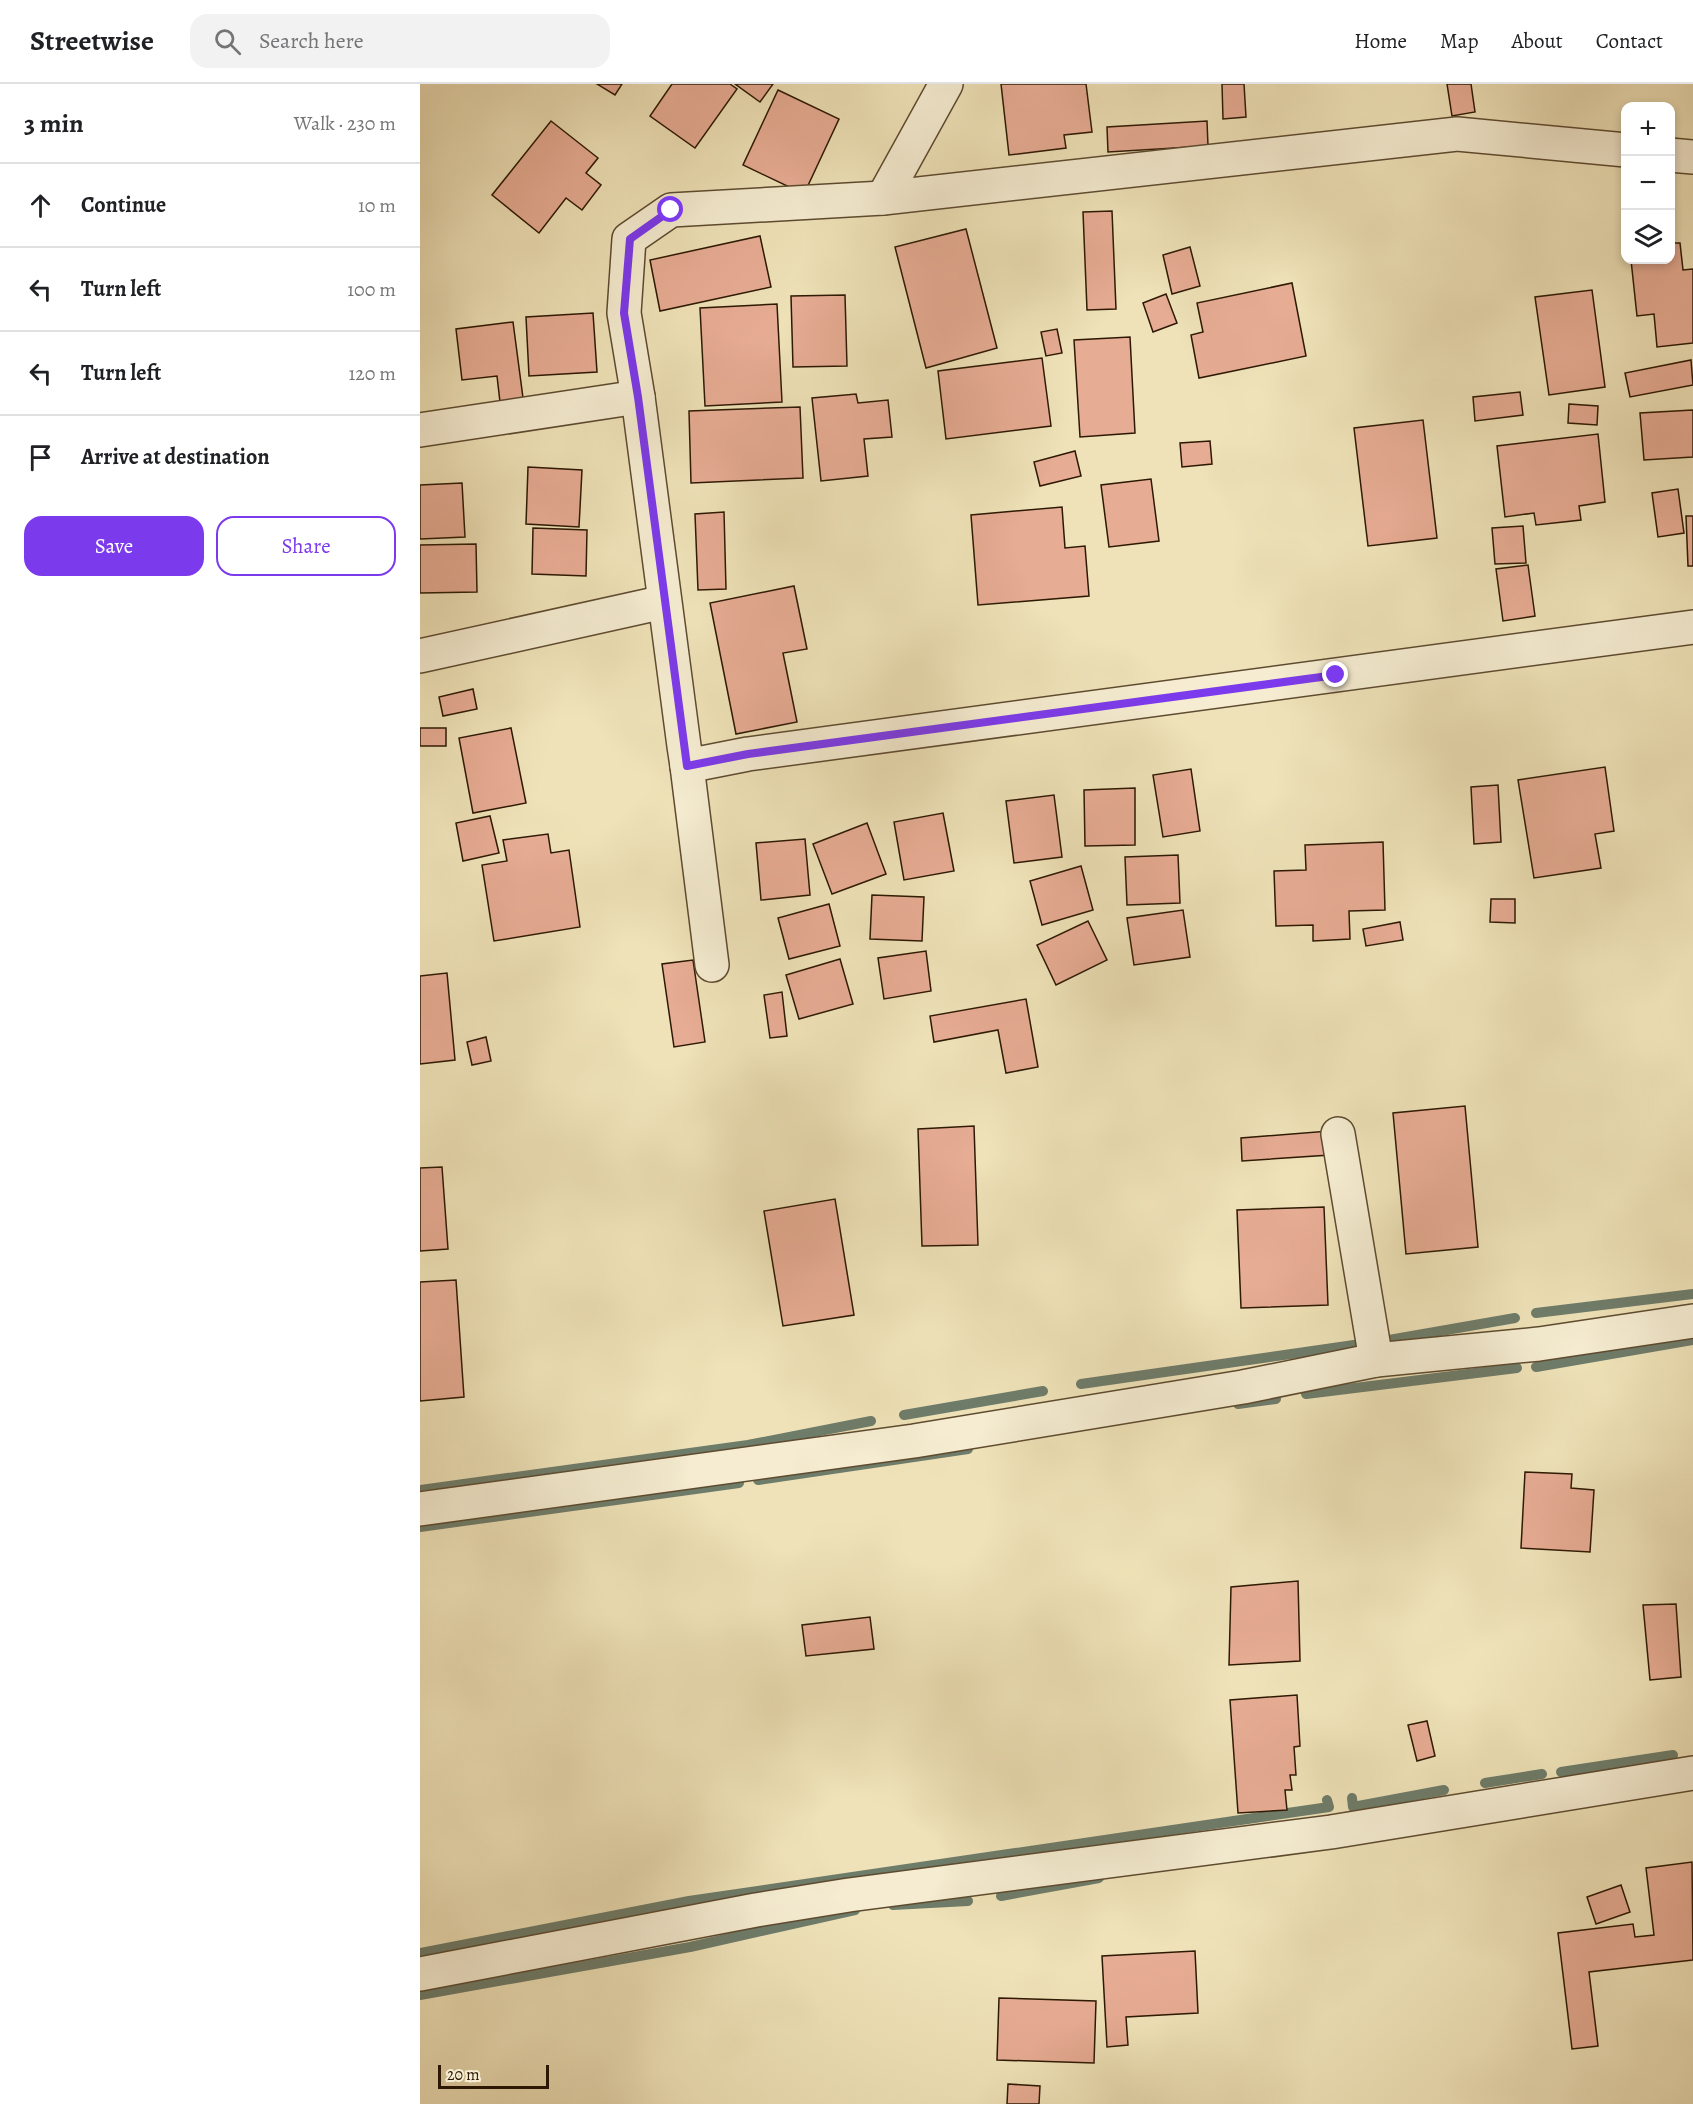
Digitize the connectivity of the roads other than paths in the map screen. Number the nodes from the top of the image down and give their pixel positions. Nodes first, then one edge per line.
1 (946, 84) edge
2 (1621, 150) edge
3 (1675, 155) edge
4 (1693, 157) edge
5 (883, 198) junction
6 (638, 397) junction
7 (420, 430) edge
8 (664, 602) junction
9 (1693, 627) edge
10 (420, 656) edge
11 (687, 766) junction
12 (712, 965) dead end
13 (1338, 1134) dead end
14 (1693, 1321) edge
15 (1376, 1360) junction
16 (420, 1509) edge
17 (1693, 1773) edge
18 (420, 1974) edge

1 - 5 street
2 - 5 street
3 - 4 street
5 - 6 street
6 - 7 street
6 - 8 street
8 - 10 street
8 - 11 street
9 - 11 street
11 - 12 street
13 - 15 street
14 - 15 street
15 - 16 street
17 - 18 street

